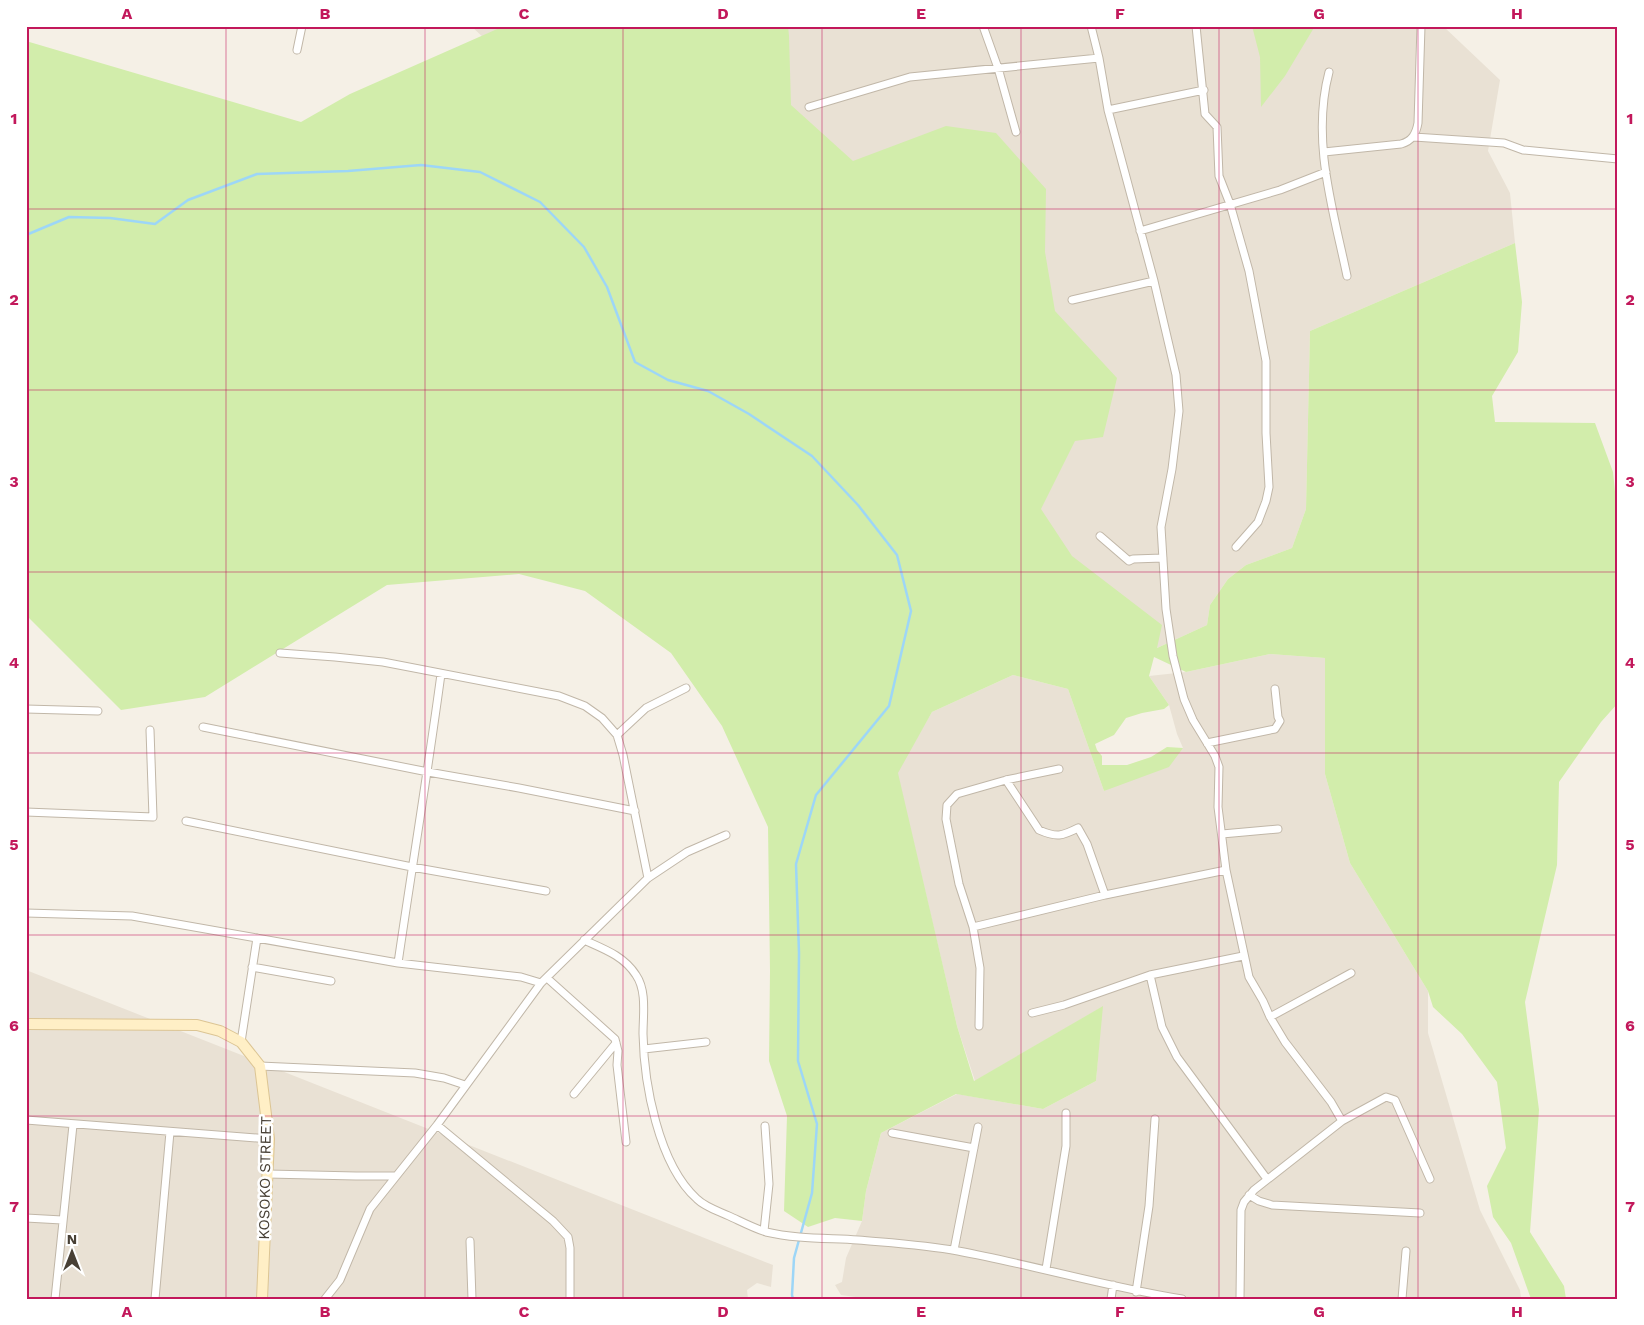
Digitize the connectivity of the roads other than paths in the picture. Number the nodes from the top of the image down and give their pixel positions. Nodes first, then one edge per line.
1 (302, 26) edge
2 (984, 26) edge
3 (1091, 26) edge
4 (1196, 26) edge
5 (1421, 26) edge
6 (297, 50) dead end
7 (1099, 58) junction
8 (998, 68) junction
9 (1329, 72) dead end
10 (1204, 90) junction
11 (809, 107) dead end
12 (1108, 110) junction
13 (1016, 132) dead end
14 (1414, 137) junction
15 (1324, 152) junction
16 (1618, 159) edge
17 (1326, 172) junction
18 (1230, 204) junction
19 (1140, 231) junction
20 (1347, 276) dead end
21 (1154, 281) junction
22 (1072, 300) dead end
23 (1100, 536) dead end
24 (1236, 547) dead end
25 (1162, 558) junction
26 (280, 654) dead end
27 (441, 674) junction
28 (686, 688) dead end
29 (1275, 689) dead end
30 (26, 709) edge
31 (98, 711) dead end
32 (203, 727) dead end
33 (150, 730) dead end
34 (617, 735) junction
35 (1207, 743) junction
36 (1058, 768) dead end
37 (428, 772) junction
38 (1006, 780) junction
39 (635, 811) junction
40 (26, 812) edge
41 (186, 821) dead end
42 (1278, 829) dead end
43 (1222, 834) junction
44 (726, 835) dead end
45 (412, 867) junction
46 (1226, 870) junction
47 (648, 878) junction
48 (546, 891) dead end
49 (1105, 895) junction
50 (26, 913) edge
51 (973, 927) junction
52 (257, 938) junction
53 (584, 940) junction
54 (1243, 956) junction
55 (398, 963) junction
56 (252, 967) junction
57 (1351, 973) dead end
58 (1150, 975) junction
59 (544, 980) junction
60 (331, 981) dead end
61 (1032, 1013) dead end
62 (1270, 1017) junction
63 (26, 1024) edge
64 (979, 1026) dead end
65 (241, 1042) junction
66 (706, 1042) dead end
67 (616, 1043) junction
68 (644, 1049) junction
69 (260, 1066) junction
70 (465, 1085) junction
71 (574, 1094) dead end
72 (1066, 1114) dead end
73 (1155, 1119) dead end
74 (26, 1120) edge
75 (1342, 1121) junction
76 (72, 1125) junction
77 (437, 1125) junction
78 (765, 1126) dead end
79 (978, 1127) dead end
80 (170, 1132) junction
81 (892, 1133) dead end
82 (269, 1139) junction
83 (626, 1142) dead end
84 (974, 1148) junction
85 (268, 1174) junction
86 (396, 1176) junction
87 (1267, 1179) junction
88 (1430, 1179) dead end
89 (1249, 1194) junction
90 (1420, 1213) dead end
91 (26, 1218) edge
92 (62, 1220) junction
93 (764, 1231) junction
94 (470, 1241) dead end
95 (954, 1250) junction
96 (1406, 1251) dead end
97 (1046, 1269) junction
98 (1113, 1285) junction
99 (1136, 1292) junction
100 (55, 1299) edge
101 (155, 1299) edge
102 (262, 1299) edge
103 (325, 1299) edge
104 (472, 1299) edge
105 (570, 1299) edge
106 (1111, 1299) edge
107 (1182, 1299) edge
108 (1240, 1299) edge
109 (1402, 1299) edge

1 - 6 street
2 - 8 street
3 - 7 street
4 - 10 street
5 - 14 street
7 - 8 street
7 - 12 street
8 - 11 street
8 - 13 street
9 - 15 street
10 - 12 street
10 - 18 street
12 - 19 street
14 - 15 street
14 - 16 street
15 - 17 street
17 - 18 street
17 - 20 street
18 - 19 street
18 - 24 street
19 - 21 street
21 - 22 street
21 - 25 street
23 - 25 street
25 - 35 street
26 - 27 street
27 - 34 street
27 - 37 street
28 - 34 street
29 - 35 street
30 - 31 street
32 - 37 street
33 - 40 street
34 - 39 street
35 - 43 street
36 - 38 street
37 - 39 street
37 - 45 street
38 - 49 street
38 - 51 street
39 - 47 street
41 - 45 street
42 - 43 street
43 - 46 street
44 - 47 street
45 - 48 street
45 - 55 street
46 - 49 street
46 - 54 street
47 - 53 street
49 - 51 street
50 - 52 street
51 - 64 street
52 - 55 street
52 - 56 street
53 - 59 street
53 - 68 street
54 - 58 street
54 - 62 street
55 - 59 street
56 - 60 street
56 - 65 street
57 - 62 street
58 - 61 street
58 - 87 street
59 - 67 street
59 - 70 street
62 - 75 street
63 - 65 street
65 - 69 street
66 - 68 street
67 - 71 street
67 - 83 street
68 - 93 street
69 - 70 street
69 - 82 street, KOSOKO STREET
70 - 77 street
72 - 97 street
73 - 99 street
74 - 76 street
75 - 87 street
75 - 88 street
76 - 80 street
76 - 92 street
77 - 86 street
77 - 105 street
78 - 93 street
79 - 84 street
80 - 82 street
80 - 101 street
81 - 84 street
82 - 85 street, KOSOKO STREET
84 - 95 street
85 - 86 street
85 - 102 street, KOSOKO STREET
86 - 103 street
87 - 89 street
89 - 90 street
89 - 108 street
91 - 92 street
92 - 100 street
93 - 95 street
94 - 104 street
95 - 97 street
96 - 109 street
97 - 98 street
98 - 99 street
98 - 106 street
99 - 107 street

